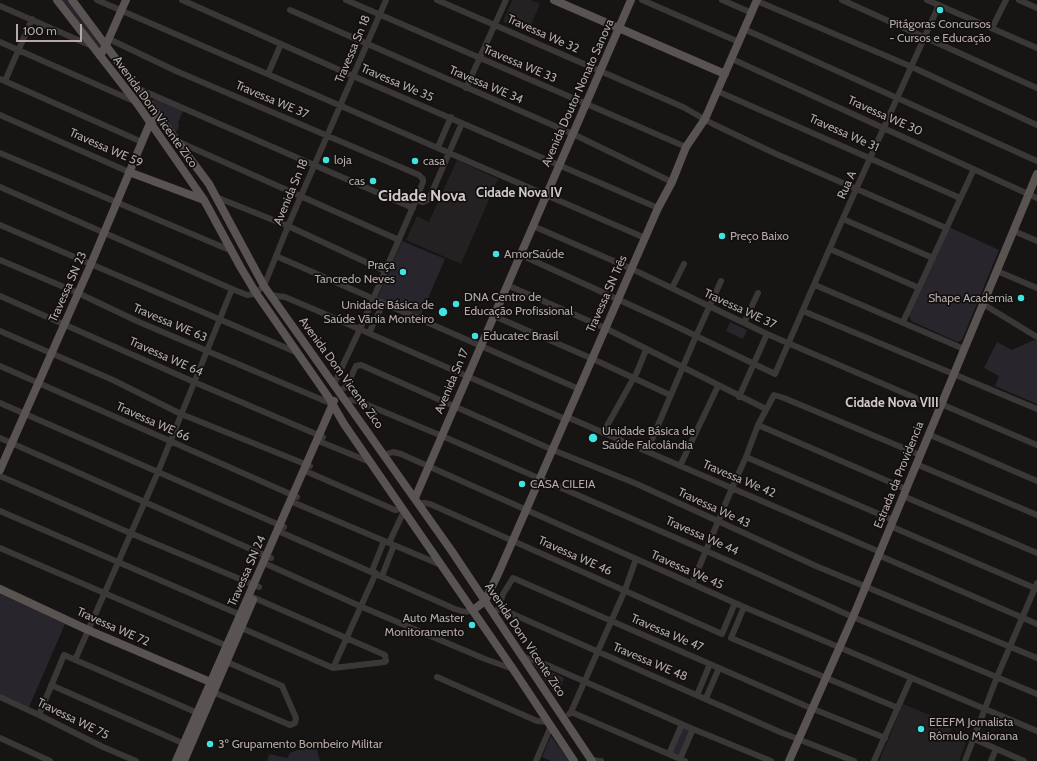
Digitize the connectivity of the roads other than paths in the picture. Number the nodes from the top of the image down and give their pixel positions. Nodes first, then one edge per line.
1 (57, 0) edge
2 (72, 0) edge
3 (97, 0) edge
4 (126, 0) edge
5 (182, 0) edge
6 (346, 0) edge
7 (386, 0) edge
8 (437, 0) edge
9 (506, 0) edge
10 (554, 0) edge
11 (631, 0) edge
12 (642, 0) edge
13 (722, 0) edge
14 (757, 0) edge
15 (842, 0) edge
16 (927, 0) edge
17 (1006, 0) edge
18 (1019, 0) edge
19 (939, 5) junction
20 (0, 6) edge
21 (1037, 8) edge
22 (121, 10) junction
23 (290, 10) dead end
24 (752, 13) junction
25 (380, 15) junction
26 (32, 19) junction
27 (495, 25) junction
28 (619, 28) junction
29 (992, 28) junction
30 (744, 29) junction
31 (925, 37) junction
32 (0, 42) edge
33 (108, 42) junction
34 (739, 42) junction
35 (281, 44) junction
36 (367, 45) junction
37 (92, 46) junction
38 (1037, 48) edge
39 (18, 50) junction
40 (100, 56) junction
41 (479, 58) junction
42 (732, 59) junction
43 (912, 67) junction
44 (600, 71) junction
45 (268, 74) junction
46 (724, 74) junction
47 (353, 76) junction
48 (2, 80) edge
49 (466, 88) junction
50 (1037, 88) edge
51 (138, 89) junction
52 (717, 91) junction
53 (898, 98) junction
54 (136, 102) junction
55 (585, 104) junction
56 (340, 106) junction
57 (0, 115) edge
58 (159, 117) junction
59 (451, 118) junction
60 (705, 119) junction
61 (150, 123) junction
62 (462, 123) junction
63 (1037, 125) edge
64 (885, 128) junction
65 (573, 134) junction
66 (328, 136) junction
67 (142, 142) junction
68 (177, 142) junction
69 (438, 147) junction
70 (686, 147) junction
71 (449, 152) junction
72 (0, 153) edge
73 (870, 159) junction
74 (1037, 161) edge
75 (559, 165) junction
76 (314, 166) junction
77 (974, 169) junction
78 (129, 172) junction
79 (1037, 174) edge
80 (672, 182) junction
81 (0, 187) edge
82 (857, 190) junction
83 (546, 195) junction
84 (302, 196) junction
85 (1033, 196) edge
86 (216, 197) junction
87 (960, 198) junction
88 (204, 200) junction
89 (416, 200) junction
90 (116, 203) junction
91 (413, 208) junction
92 (658, 208) junction
93 (843, 219) junction
94 (0, 225) edge
95 (288, 226) junction
96 (533, 226) junction
97 (946, 228) junction
98 (1014, 231) junction
99 (104, 232) junction
100 (645, 238) junction
101 (399, 240) junction
102 (1037, 241) edge
103 (830, 249) junction
104 (232, 251) junction
105 (521, 255) junction
106 (276, 256) junction
107 (933, 258) junction
108 (0, 260) edge
109 (91, 264) junction
110 (684, 264) dead end
111 (632, 269) junction
112 (385, 271) junction
113 (997, 271) junction
114 (721, 281) dead end
115 (815, 284) junction
116 (507, 285) junction
117 (264, 286) junction
118 (672, 288) junction
119 (918, 288) junction
120 (1037, 288) edge
121 (232, 289) junction
122 (78, 293) junction
123 (256, 293) junction
124 (758, 293) dead end
125 (0, 296) edge
126 (270, 296) junction
127 (373, 299) junction
128 (618, 299) junction
129 (383, 304) junction
130 (982, 304) junction
131 (709, 307) junction
132 (803, 312) junction
133 (494, 316) junction
134 (219, 320) junction
135 (903, 322) junction
136 (744, 323) junction
137 (65, 324) junction
138 (605, 328) junction
139 (360, 329) junction
140 (0, 331) edge
141 (370, 333) junction
142 (767, 334) junction
143 (696, 336) junction
144 (1037, 337) edge
145 (789, 343) junction
146 (481, 346) junction
147 (964, 349) junction
148 (646, 350) junction
149 (207, 351) junction
150 (51, 353) junction
151 (298, 353) junction
152 (592, 359) junction
153 (753, 364) junction
154 (0, 366) edge
155 (682, 368) junction
156 (953, 375) junction
157 (468, 376) junction
158 (633, 379) junction
159 (194, 382) junction
160 (38, 384) junction
161 (334, 384) junction
162 (718, 386) junction
163 (579, 389) junction
164 (339, 391) junction
165 (670, 395) junction
166 (739, 397) junction
167 (346, 401) junction
168 (0, 403) edge
169 (454, 406) junction
170 (940, 406) junction
171 (335, 408) junction
172 (766, 409) junction
173 (1037, 409) edge
174 (25, 414) junction
175 (181, 414) junction
176 (566, 418) junction
177 (364, 426) junction
178 (758, 426) junction
179 (603, 432) junction
180 (350, 433) junction
181 (928, 434) junction
182 (442, 436) junction
183 (0, 438) edge
184 (320, 438) junction
185 (170, 441) junction
186 (12, 443) junction
187 (1037, 445) edge
188 (553, 450) junction
189 (647, 451) junction
190 (384, 455) junction
191 (920, 455) junction
192 (746, 457) junction
193 (370, 463) junction
194 (916, 464) junction
195 (680, 466) junction
196 (428, 467) junction
197 (307, 468) junction
198 (0, 470) edge
199 (158, 472) junction
200 (0, 476) edge
201 (540, 479) junction
202 (1037, 481) edge
203 (732, 488) junction
204 (904, 492) junction
205 (293, 499) junction
206 (417, 501) junction
207 (145, 502) junction
208 (403, 509) junction
209 (526, 511) junction
210 (0, 512) edge
211 (1037, 515) edge
212 (718, 522) junction
213 (892, 523) junction
214 (281, 529) junction
215 (130, 533) junction
216 (513, 541) junction
217 (389, 543) junction
218 (0, 548) edge
219 (706, 551) junction
220 (879, 553) junction
221 (1037, 553) edge
222 (636, 559) junction
223 (267, 561) junction
224 (118, 562) junction
225 (441, 565) junction
226 (376, 574) junction
227 (692, 584) junction
228 (256, 586) junction
229 (865, 587) junction
230 (1036, 587) edge
231 (0, 589) edge
232 (625, 590) junction
233 (104, 593) junction
234 (252, 597) junction
235 (485, 601) junction
236 (735, 603) junction
237 (362, 607) junction
238 (744, 607) junction
239 (474, 610) junction
240 (496, 611) junction
241 (243, 616) junction
242 (853, 617) junction
243 (1022, 618) junction
244 (612, 622) junction
245 (1037, 624) edge
246 (238, 627) junction
247 (88, 630) junction
248 (347, 638) junction
249 (227, 646) junction
250 (1010, 646) junction
251 (839, 648) junction
252 (598, 652) junction
253 (521, 656) junction
254 (1037, 658) edge
255 (75, 660) junction
256 (227, 662) junction
257 (710, 664) junction
258 (334, 668) junction
259 (719, 668) junction
260 (513, 669) junction
261 (437, 677) dead end
262 (826, 677) junction
263 (997, 677) junction
264 (911, 678) junction
265 (585, 682) junction
266 (51, 685) junction
267 (214, 686) junction
268 (697, 694) junction
269 (1037, 694) edge
270 (0, 697) edge
271 (706, 698) junction
272 (812, 708) junction
273 (898, 708) junction
274 (986, 709) junction
275 (571, 712) junction
276 (39, 714) junction
277 (201, 715) junction
278 (564, 719) junction
279 (550, 724) junction
280 (682, 724) junction
281 (693, 729) junction
282 (1037, 730) edge
283 (0, 738) edge
284 (799, 738) junction
285 (885, 738) junction
286 (974, 739) junction
287 (187, 745) junction
288 (996, 749) junction
289 (669, 754) junction
290 (683, 760) edge
291 (50, 761) edge
292 (136, 761) edge
293 (176, 761) edge
294 (184, 761) edge
295 (536, 761) edge
296 (574, 761) edge
297 (592, 761) edge
298 (601, 761) edge
299 (771, 761) edge
300 (789, 761) edge
301 (854, 761) edge
302 (874, 761) edge
303 (965, 761) edge
304 (991, 761) edge
305 (1024, 761) edge

1 - 37 main road, Avenida Dom Vicente Zico
2 - 33 main road, Avenida Dom Vicente Zico
3 - 22 street
4 - 22 main road
5 - 35 street, Travessa We 35
6 - 25 street, Travessa WE 33
7 - 25 street, Travessa Sn 18
8 - 27 street, Travessa We 32
9 - 27 street
10 - 28 main road
11 - 28 main road, Avenida Doutor Nonato Sanova
12 - 34 street
13 - 24 street
14 - 24 main road, Travessa SN Três
14 - 43 street
15 - 31 street
16 - 19 street
17 - 29 street
18 - 21 street
19 - 29 street
19 - 31 street, Rua A
20 - 26 street
22 - 33 main road
22 - 45 street
23 - 36 street, Travessa WE 34
24 - 30 main road, Travessa SN Três
25 - 36 street, Travessa Sn 18
25 - 41 street, Travessa WE 33
26 - 37 street
26 - 39 street
27 - 41 street
27 - 44 street, Travessa We 32
28 - 44 main road, Avenida Doutor Nonato Sanova
28 - 46 main road
29 - 38 street
30 - 34 main road, Travessa SN Três
30 - 53 street
31 - 43 street, Rua A
31 - 50 street
32 - 39 street
33 - 40 main road
33 - 51 main road, Avenida Dom Vicente Zico
33 - 66 street, Travessa WE 37
34 - 42 main road, Travessa SN Três
35 - 45 street
35 - 47 street, Travessa We 35
36 - 47 street, Travessa Sn 18
36 - 49 street, Travessa WE 34
37 - 40 main road, Avenida Dom Vicente Zico
39 - 48 street
39 - 54 street
40 - 54 main road, Avenida Dom Vicente Zico
41 - 49 street
41 - 55 street, Travessa WE 33
42 - 46 main road, Travessa SN Três
42 - 64 street, Travessa WE 30
43 - 53 street, Rua A
43 - 63 street
44 - 55 main road, Avenida Doutor Nonato Sanova
44 - 60 street, Travessa We 32
45 - 56 street
46 - 52 main road, Travessa SN Três
47 - 56 street, Travessa Sn 18
47 - 59 street, Travessa We 35
48 - 67 street
49 - 65 street, Travessa WE 34
51 - 58 main road, Avenida Dom Vicente Zico
51 - 76 street
52 - 60 main road, Travessa SN Três
52 - 73 street, Travessa We 31
53 - 64 street, Rua A
53 - 74 street
54 - 61 main road, Avenida Dom Vicente Zico
55 - 65 main road, Avenida Doutor Nonato Sanova
55 - 70 street, Travessa WE 33
56 - 66 street, Avenida Sn 18
56 - 69 street
57 - 78 street, Travessa WE 59
58 - 61 main road
58 - 68 main road, Avenida Dom Vicente Zico
59 - 62 street, Travessa We 35
59 - 69 street
60 - 70 main road, Travessa SN Três
60 - 82 street
61 - 67 main road, Travessa SN 23
61 - 88 main road, Avenida Dom Vicente Zico
62 - 71 street
62 - 75 street, Travessa We 35
64 - 73 street, Rua A
64 - 77 street, Travessa WE 30
65 - 75 main road, Avenida Doutor Nonato Sanova
65 - 80 street, Travessa WE 34
66 - 76 street, Avenida Sn 18
66 - 89 street, Travessa WE 37
67 - 78 main road, Travessa SN 23
68 - 84 street
68 - 86 main road, Avenida Dom Vicente Zico
69 - 71 street
70 - 80 main road, Travessa SN Três
71 - 83 street
71 - 89 street
72 - 90 street
73 - 82 street, Rua A
73 - 87 street, Travessa We 31
75 - 83 main road, Avenida Doutor Nonato Sanova
75 - 92 street
76 - 84 street, Avenida Sn 18
76 - 91 street
77 - 85 street, Travessa WE 30
77 - 87 street
78 - 88 main road, Travessa WE 59
78 - 90 main road, Travessa SN 23
79 - 85 main road, Estrada da Providencia
80 - 92 main road, Travessa SN Três
81 - 99 street
82 - 93 street, Rua A
82 - 97 street
83 - 96 main road, Avenida Sn 17
83 - 100 street
84 - 95 street, Avenida Sn 18
84 - 101 street
85 - 98 main road, Estrada da Providencia
86 - 95 street
86 - 117 main road, Avenida Dom Vicente Zico
87 - 97 street
88 - 104 main road, Avenida Dom Vicente Zico
89 - 91 street
90 - 99 main road, Travessa SN 23
90 - 104 street
91 - 101 street
92 - 100 main road, Travessa SN Três
93 - 103 street, Rua A
93 - 107 street
94 - 109 street
95 - 106 street, Avenida Sn 18
95 - 112 street
96 - 105 main road, Avenida Sn 17
96 - 111 street, Travessa WE 37
97 - 107 street
98 - 102 street
98 - 113 main road, Estrada da Providencia
99 - 109 main road, Travessa SN 23
99 - 121 street
100 - 111 main road, Travessa SN Três
101 - 112 street
103 - 115 street, Rua A
103 - 119 street
104 - 123 main road, Avenida Dom Vicente Zico
105 - 116 main road, Avenida Sn 17
105 - 128 street
106 - 117 street, Avenida Sn 18
106 - 127 street
107 - 119 street
108 - 122 street, Travessa WE 63
109 - 122 main road, Travessa SN 23
109 - 134 street
110 - 118 street
111 - 118 street, Travessa WE 37
111 - 128 main road, Travessa SN Três
112 - 127 street
113 - 120 street
113 - 130 main road, Estrada da Providencia
114 - 131 street
115 - 132 street, Rua A
115 - 135 street
116 - 133 main road, Avenida Sn 17
116 - 138 street
117 - 123 street
117 - 126 main road, Avenida Dom Vicente Zico
118 - 131 street, Travessa WE 37
119 - 135 street
121 - 123 street
121 - 134 street
122 - 137 main road, Travessa SN 23
122 - 149 street, Travessa WE 63
123 - 151 main road, Avenida Dom Vicente Zico
124 - 136 street
125 - 137 street, Travessa WE 64
126 - 139 street
126 - 161 main road, Avenida Dom Vicente Zico
127 - 129 street
127 - 139 street
128 - 138 main road, Travessa SN Três
128 - 143 street
129 - 141 street
129 - 146 street
130 - 144 street
130 - 147 main road, Estrada da Providencia
131 - 136 street, Travessa WE 37
131 - 143 street
132 - 145 street, Rua A
132 - 156 street
133 - 146 main road, Avenida Sn 17
133 - 152 street
134 - 149 street
134 - 151 street
135 - 147 street
136 - 142 street, Travessa WE 37
137 - 150 main road, Travessa SN 23
137 - 159 street, Travessa WE 64
138 - 148 street
138 - 152 main road, Travessa SN Três
139 - 141 street
139 - 161 street
140 - 150 street
141 - 157 street
142 - 145 street, Travessa WE 37
142 - 153 street
143 - 153 street
143 - 155 street
145 - 153 street, Rua A
145 - 170 street, Travessa WE 37
146 - 157 main road, Avenida Sn 17
146 - 163 street
147 - 156 main road, Estrada da Providencia
148 - 155 street
148 - 158 street
149 - 159 street
149 - 171 street, Travessa WE 63
150 - 160 main road, Travessa SN 23
150 - 175 street
151 - 171 main road, Avenida Dom Vicente Zico
152 - 158 street
152 - 163 main road, Travessa SN Três
153 - 166 street
154 - 160 street, Travessa WE 66
155 - 162 street
155 - 165 street
156 - 170 main road, Estrada da Providencia
156 - 173 street
157 - 169 main road, Avenida Sn 17
157 - 176 street
158 - 165 street
158 - 179 street
159 - 175 street
159 - 184 street, Travessa WE 64
160 - 174 main road, Travessa SN 23
160 - 185 street, Travessa WE 66
161 - 164 main road, Avenida Dom Vicente Zico
162 - 166 street
162 - 195 street
163 - 176 main road, Travessa SN Três
164 - 167 main road, Avenida Dom Vicente Zico
164 - 169 street
164 - 171 main road, Travessa SN 24
165 - 189 street
166 - 172 street
167 - 171 main road, Travessa SN 24
167 - 177 main road, Avenida Dom Vicente Zico
167 - 182 street
168 - 174 street
169 - 182 main road, Avenida Sn 17
169 - 188 street
170 - 181 main road, Estrada da Providencia
170 - 187 street, Travessa WE 37
171 - 180 main road, Avenida Dom Vicente Zico
171 - 184 main road, Travessa SN 24
172 - 178 street
172 - 191 street
174 - 186 main road, Travessa SN 23
174 - 199 street
175 - 185 street
175 - 197 street
176 - 179 street, Travessa We 42
176 - 188 main road, Travessa SN Três
177 - 180 main road
177 - 190 main road, Avenida Dom Vicente Zico
178 - 192 street
178 - 204 street
179 - 189 street, Travessa We 42
180 - 193 main road, Avenida Dom Vicente Zico
181 - 191 main road, Estrada da Providencia
181 - 202 street
182 - 196 main road, Avenida Sn 17
182 - 201 street
183 - 186 street
184 - 193 street, Travessa WE 64
184 - 197 main road, Travessa SN 24
185 - 199 street
185 - 205 street, Travessa WE 66
186 - 198 main road, Travessa SN 23
186 - 207 street
188 - 201 main road, Travessa SN Três
188 - 212 street, Travessa We 43
189 - 195 street, Travessa We 42
190 - 196 street
190 - 206 main road, Avenida Dom Vicente Zico
191 - 194 main road, Estrada da Providencia
192 - 203 street
192 - 213 street
193 - 208 main road, Avenida Dom Vicente Zico
194 - 204 main road, Estrada da Providencia
194 - 211 street
195 - 203 street, Travessa We 42
196 - 206 main road
196 - 209 street
197 - 205 main road, Travessa SN 24
197 - 208 street
199 - 207 street
199 - 214 street
200 - 215 street
201 - 209 main road, Travessa SN Três
201 - 219 street, Travessa We 44
203 - 212 street
203 - 220 street, Travessa We 42
204 - 213 main road, Estrada da Providencia
204 - 221 street
205 - 214 main road, Travessa SN 24
205 - 217 street
206 - 216 street, Travessa WE 46
206 - 235 main road, Avenida Dom Vicente Zico
207 - 215 street
207 - 223 street
208 - 217 street
208 - 225 main road, Avenida Dom Vicente Zico
209 - 216 main road, Travessa SN Três
209 - 222 street, Travessa We 45
210 - 224 street
212 - 219 street
212 - 229 street, Travessa We 43
213 - 220 main road, Estrada da Providencia
213 - 230 street
214 - 223 main road, Travessa SN 24
214 - 226 street
215 - 224 street
215 - 228 street
216 - 232 street, Travessa WE 46
216 - 235 main road, Travessa SN Três
217 - 225 street
217 - 226 street
217 - 226 street
218 - 233 street
219 - 227 street
219 - 242 street, Travessa We 44
220 - 229 main road, Estrada da Providencia
220 - 243 street, Travessa We 42
222 - 227 street, Travessa We 45
222 - 232 street
223 - 228 main road, Travessa SN 24
223 - 237 street
224 - 233 street
224 - 241 street
225 - 239 main road, Avenida Dom Vicente Zico
226 - 237 street
226 - 239 street
227 - 236 street, Travessa We 45
228 - 234 main road, Travessa SN 24
229 - 242 main road, Estrada da Providencia
229 - 250 street, Travessa We 43
230 - 243 street
231 - 247 main road, Travessa WE 72
232 - 236 street, Travessa WE 46
232 - 244 street
233 - 247 street
233 - 249 street
234 - 241 main road, Travessa SN 24
234 - 248 street
235 - 239 main road
235 - 240 main road, Avenida Dom Vicente Zico
236 - 238 street, Travessa We 45
237 - 248 street
237 - 260 street
238 - 251 street, Travessa We 45
238 - 262 street
239 - 260 main road
240 - 244 street, Travessa We 47
240 - 252 street, Travessa WE 48
240 - 253 main road, Avenida Dom Vicente Zico
241 - 246 main road, Travessa SN 24
242 - 251 main road, Estrada da Providencia
242 - 263 street, Travessa We 44
243 - 245 street, Travessa We 42
243 - 250 street
244 - 252 street
244 - 257 street, Travessa We 47
246 - 249 main road, Travessa SN 24
246 - 256 main road, Travessa SN 24
246 - 258 street
247 - 255 street
247 - 267 main road, Travessa WE 72
248 - 258 street
248 - 258 street
249 - 267 main road, Travessa SN 24
250 - 254 street, Travessa We 43
250 - 263 street
251 - 262 main road, Estrada da Providencia
251 - 264 street, Travessa We 45
252 - 265 street
252 - 268 street, Travessa WE 48
253 - 265 street
253 - 278 main road, Avenida Dom Vicente Zico
255 - 266 street
255 - 277 street
256 - 267 main road, Travessa SN 24
256 - 267 street, Travessa WE 72
257 - 259 street, Travessa We 47
257 - 268 street
259 - 271 street
259 - 272 street, Travessa We 47
260 - 279 main road
261 - 279 street
262 - 272 main road, Estrada da Providencia
262 - 273 street
263 - 269 street, Travessa We 44
263 - 274 street
264 - 273 street
264 - 274 street, Travessa We 45
265 - 275 street
265 - 280 street
266 - 276 street
266 - 287 street
267 - 277 main road, Travessa SN 24
268 - 271 street, Travessa WE 48
270 - 276 street, Travessa WE 75
271 - 284 street, Travessa WE 48
272 - 284 main road, Estrada da Providencia
272 - 285 street, Travessa We 47
273 - 285 street
274 - 282 street, Travessa We 45
274 - 286 street
275 - 278 street
275 - 289 street
276 - 292 street, Travessa WE 75
277 - 287 main road, Travessa SN 24
278 - 297 main road, Avenida Dom Vicente Zico
279 - 295 street
279 - 296 main road
280 - 281 street
280 - 289 street
281 - 290 street
281 - 299 street
283 - 291 street
284 - 300 main road, Estrada da Providencia
284 - 301 street, Travessa WE 48
285 - 302 street
286 - 288 street
286 - 303 street
287 - 293 main road, Travessa SN 24
287 - 294 main road, Travessa SN 24
288 - 304 street
288 - 305 street
289 - 290 street
297 - 298 street

